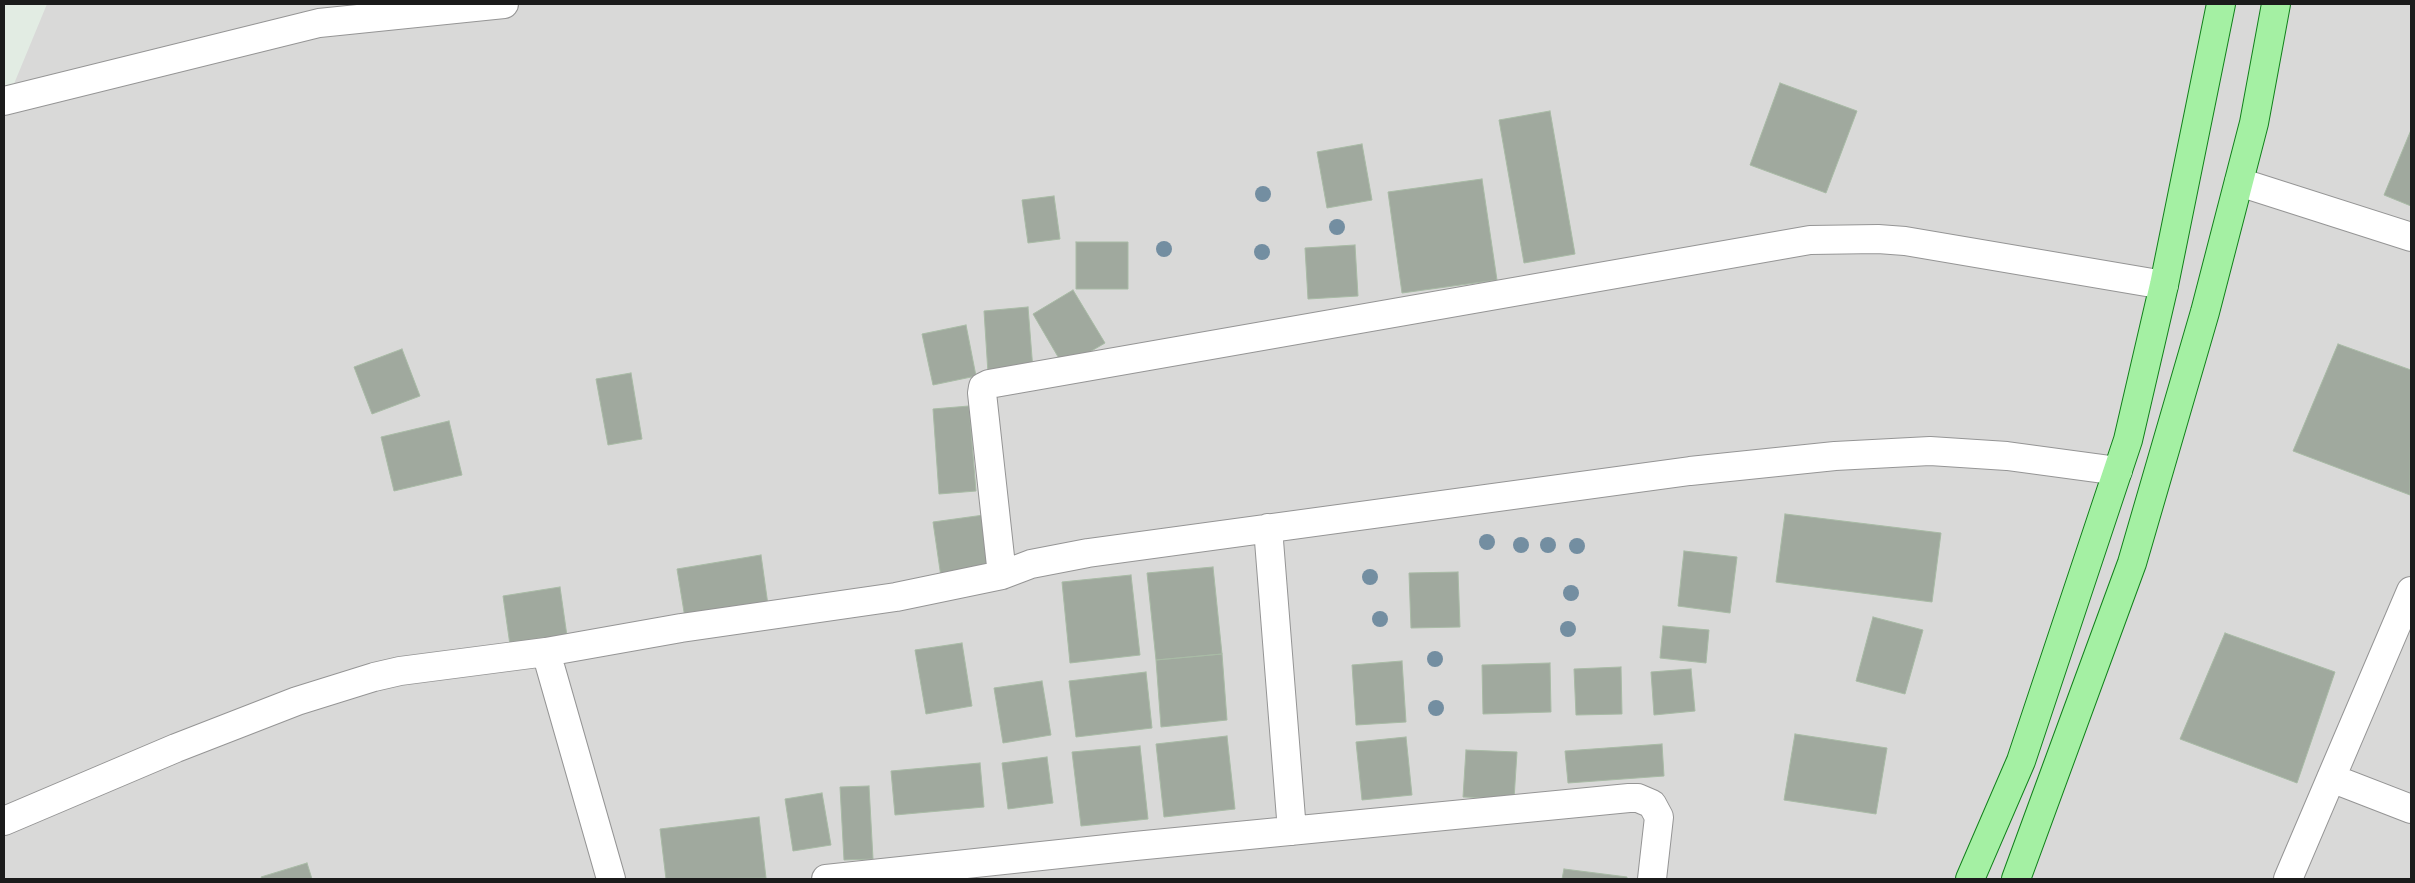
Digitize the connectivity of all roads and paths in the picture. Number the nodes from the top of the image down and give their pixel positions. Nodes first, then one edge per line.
1 (504, 4) edge
2 (2221, 4) edge
3 (2276, 4) edge
4 (4, 101) edge
5 (2239, 182) junction
6 (2411, 237) edge
7 (2164, 285) junction
8 (2118, 471) junction
9 (1268, 528) junction
10 (1002, 575) junction
11 (2411, 591) edge
12 (546, 652) junction
13 (2331, 778) junction
14 (2411, 810) edge
15 (4, 821) edge
16 (1292, 831) junction
17 (611, 879) edge
18 (826, 879) edge
19 (1652, 879) edge
20 (1970, 879) edge
21 (2016, 879) edge
22 (2288, 879) edge

1 - 4 street
2 - 7 main road
3 - 5 main road
5 - 6 street
5 - 21 main road
7 - 8 main road
7 - 10 street
8 - 9 street
8 - 20 main road
9 - 10 street
9 - 16 street
10 - 12 street
11 - 13 street
12 - 15 street
12 - 17 street
13 - 14 street
13 - 22 street
16 - 18 street
16 - 19 street

